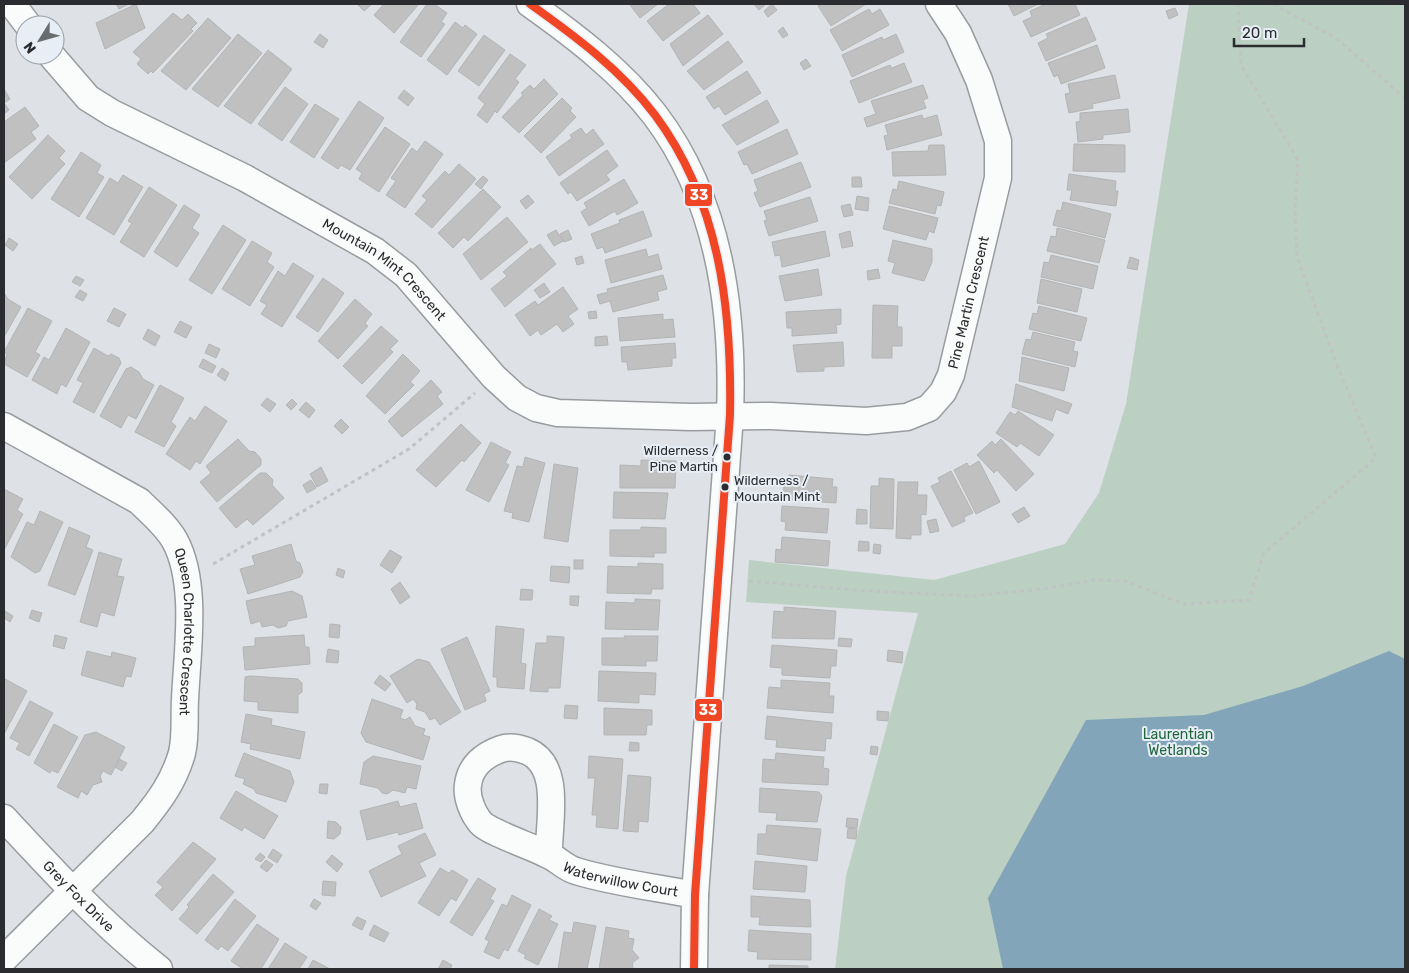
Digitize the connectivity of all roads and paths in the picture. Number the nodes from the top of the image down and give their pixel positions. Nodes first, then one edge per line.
1 (12, 4) edge
2 (530, 4) edge
3 (939, 4) edge
4 (1238, 4) edge
5 (1273, 4) edge
6 (20, 15) edge
7 (60, 65) edge
8 (1405, 98) edge
9 (474, 393) dead end
10 (730, 416) junction
11 (4, 426) edge
12 (213, 564) dead end
13 (749, 581) dead end
14 (4, 818) edge
15 (549, 855) dead end
16 (73, 891) junction
17 (695, 895) junction
18 (4, 959) edge
19 (159, 969) edge
20 (694, 969) edge

1 - 6 street
2 - 10 street
3 - 10 street, Pine Martin Crescent
4 - 13 path
5 - 8 path
7 - 10 street, Mountain Mint Crescent
9 - 12 path
10 - 17 street
11 - 16 street, Queen Charlotte Crescent
14 - 16 street, Grey Fox Drive
15 - 17 street, Waterwillow Court
16 - 18 street, Queen Charlotte Crescent
16 - 19 street, Grey Fox Drive
17 - 20 street

